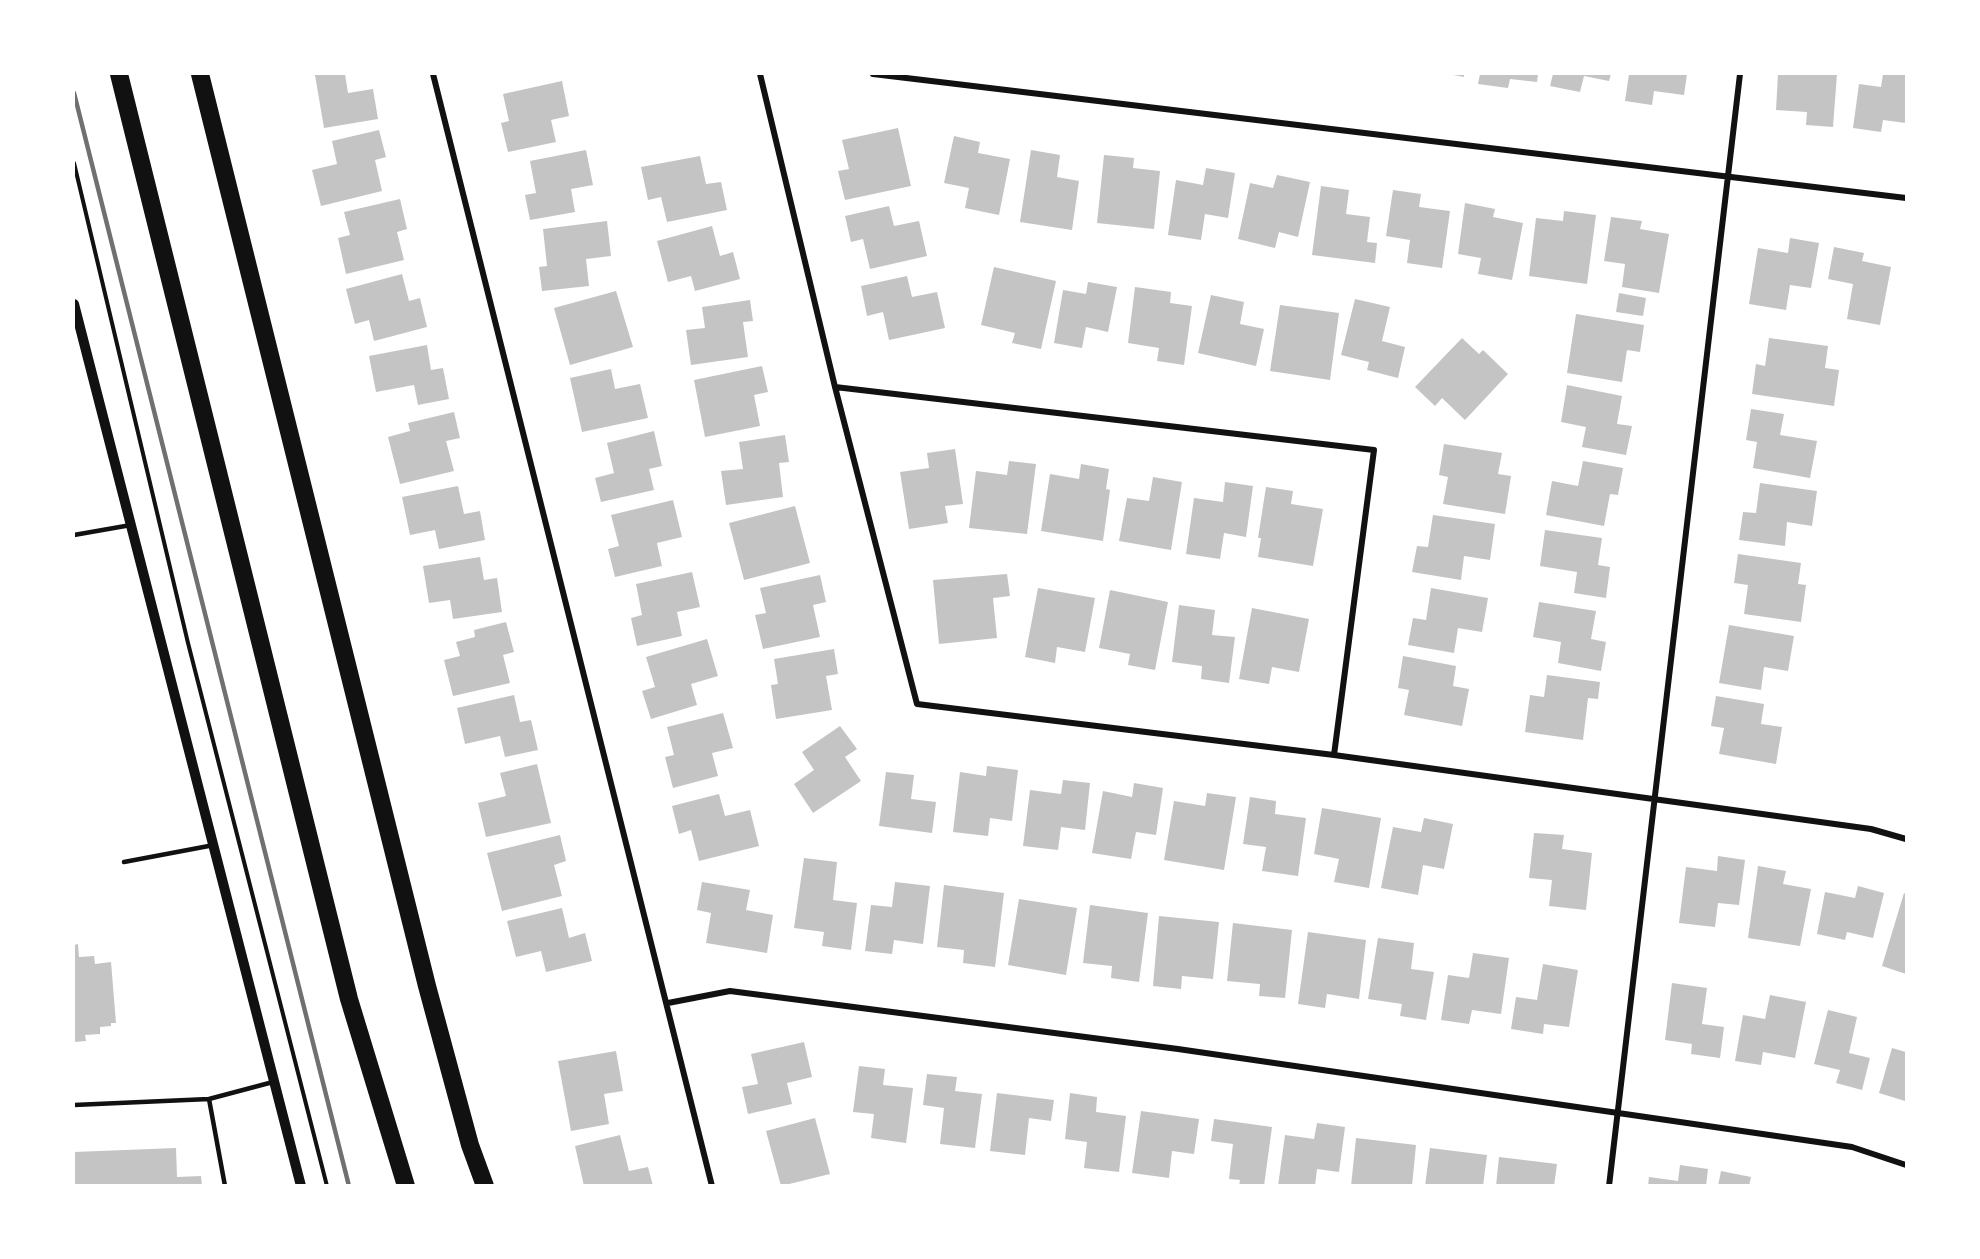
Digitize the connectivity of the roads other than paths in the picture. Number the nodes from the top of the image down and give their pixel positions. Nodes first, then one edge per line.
1 (119, 74) edge
2 (200, 74) edge
3 (433, 74) edge
4 (760, 74) edge
5 (873, 74) edge
6 (1740, 74) edge
7 (1728, 176) junction
8 (1906, 198) edge
9 (74, 304) edge
10 (835, 387) junction
11 (131, 525) junction
12 (74, 535) edge
13 (1334, 754) junction
14 (1655, 799) junction
15 (1906, 839) edge
16 (214, 845) junction
17 (124, 862) dead end
18 (668, 1003) junction
19 (276, 1082) junction
20 (209, 1099) junction
21 (74, 1105) edge
22 (1617, 1114) junction
23 (1906, 1165) edge
24 (225, 1185) edge
25 (301, 1185) edge
26 (405, 1185) edge
27 (486, 1185) edge
28 (712, 1185) edge
29 (1609, 1185) edge

1 - 26 highway
2 - 27 highway
3 - 18 street
4 - 10 street
5 - 7 street
6 - 7 street
7 - 8 street
7 - 14 street
9 - 11 street
10 - 13 street
10 - 13 street
11 - 12 lane
11 - 16 street
13 - 14 street
14 - 15 street
14 - 22 street
16 - 17 lane
16 - 19 street
18 - 22 street
18 - 28 street
19 - 20 lane
19 - 25 street
20 - 21 lane
20 - 24 lane
22 - 23 street
22 - 29 street

